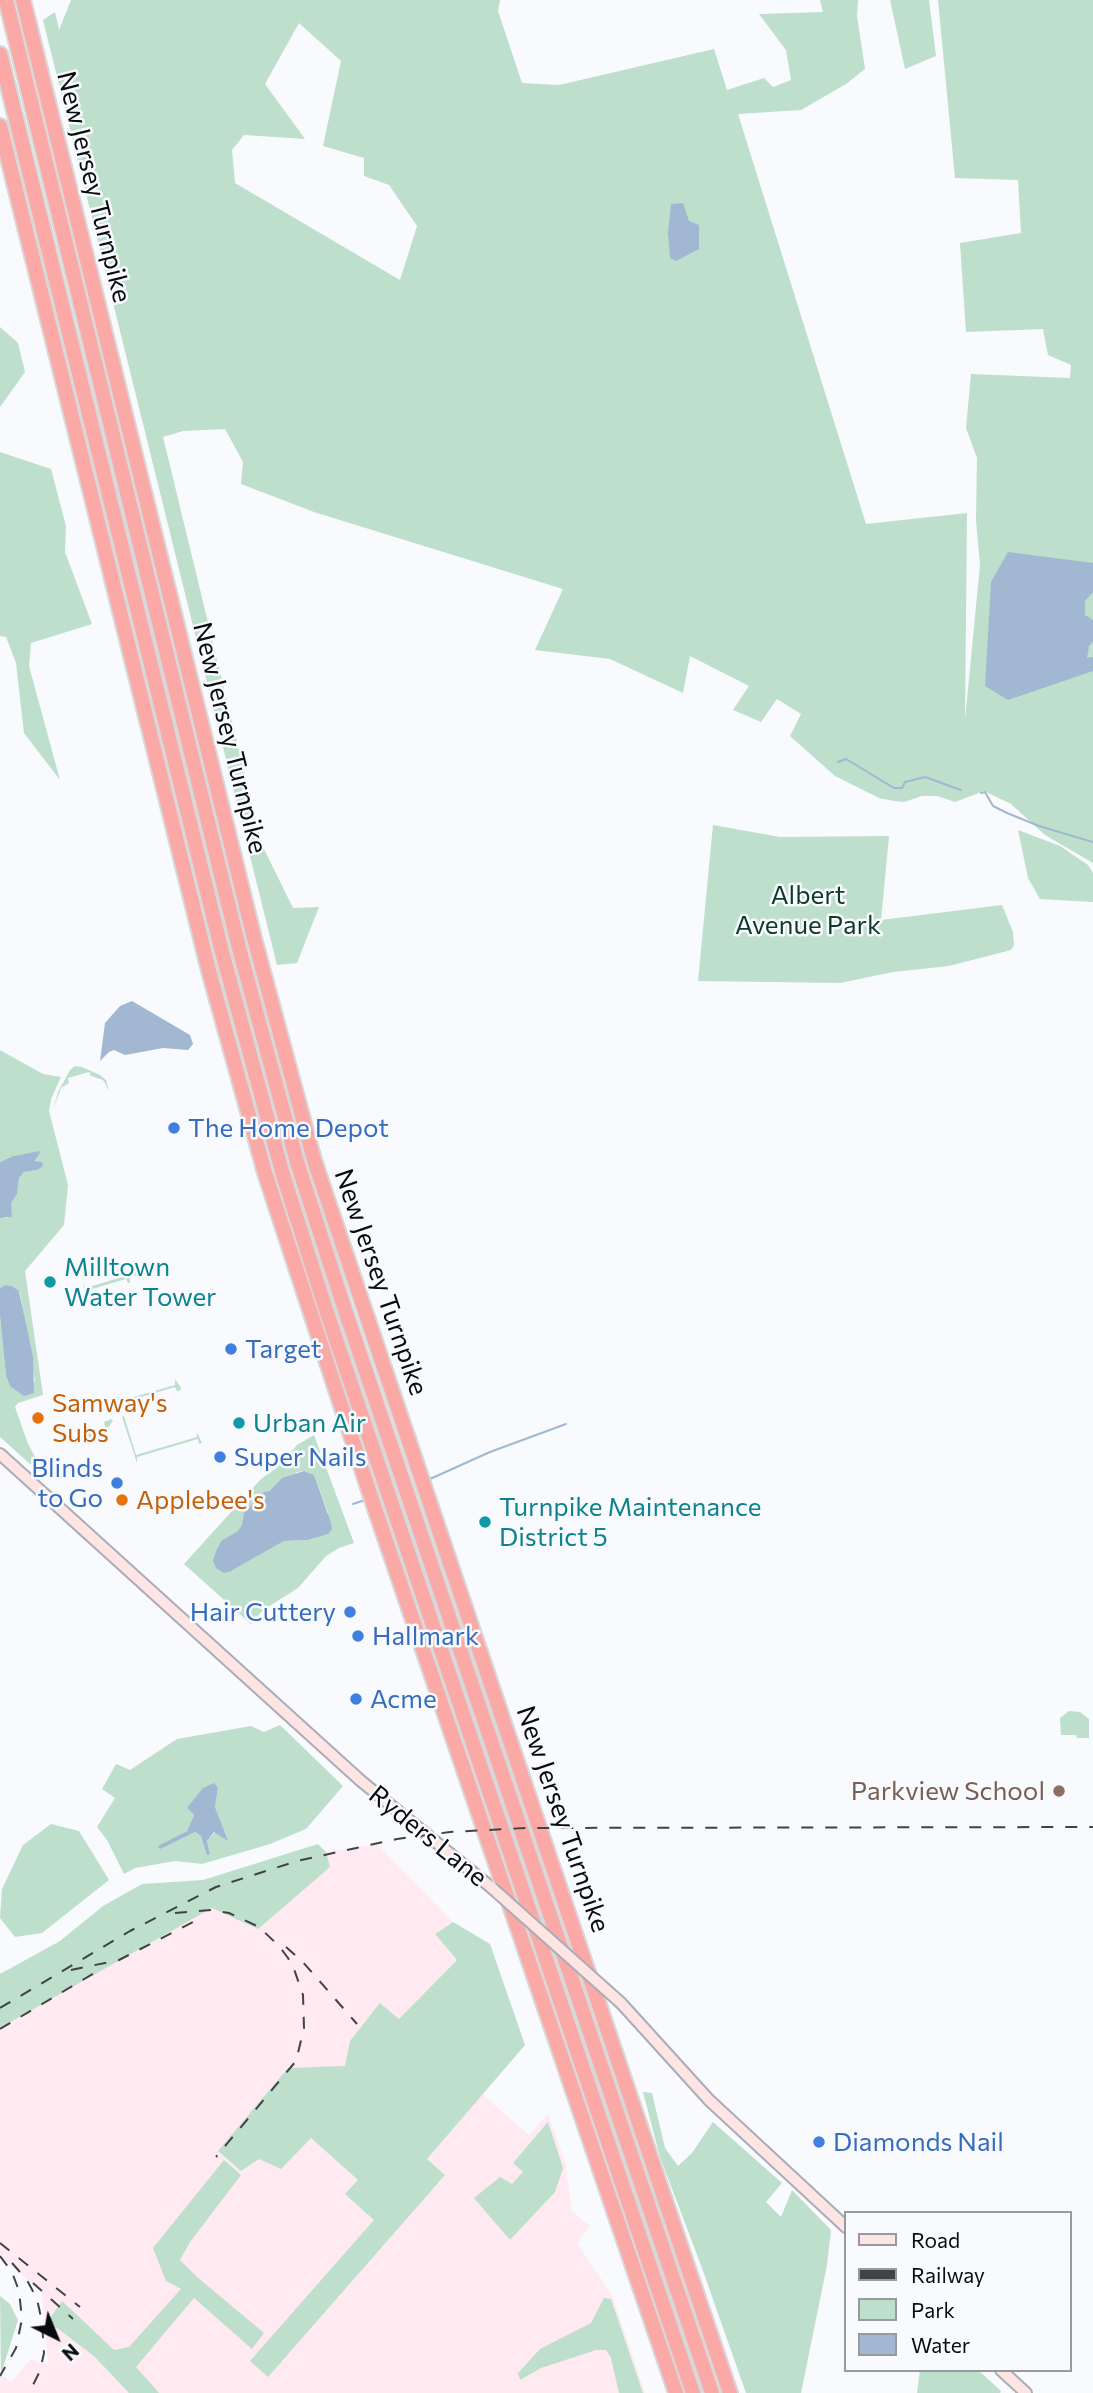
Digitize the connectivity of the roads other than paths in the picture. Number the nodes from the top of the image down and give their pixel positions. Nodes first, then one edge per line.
1 (6, 0) edge
2 (23, 0) edge
3 (0, 54) edge
4 (0, 126) edge
5 (0, 1454) edge
6 (844, 2225) edge
7 (1003, 2372) edge
8 (676, 2393) edge
9 (693, 2393) edge
10 (712, 2393) edge
11 (730, 2393) edge
12 (1026, 2393) edge

1 - 10 highway, New Jersey Turnpike
2 - 11 highway, New Jersey Turnpike
3 - 9 highway
4 - 8 highway
5 - 6 main road, Ryders Lane, bridge
7 - 12 main road

